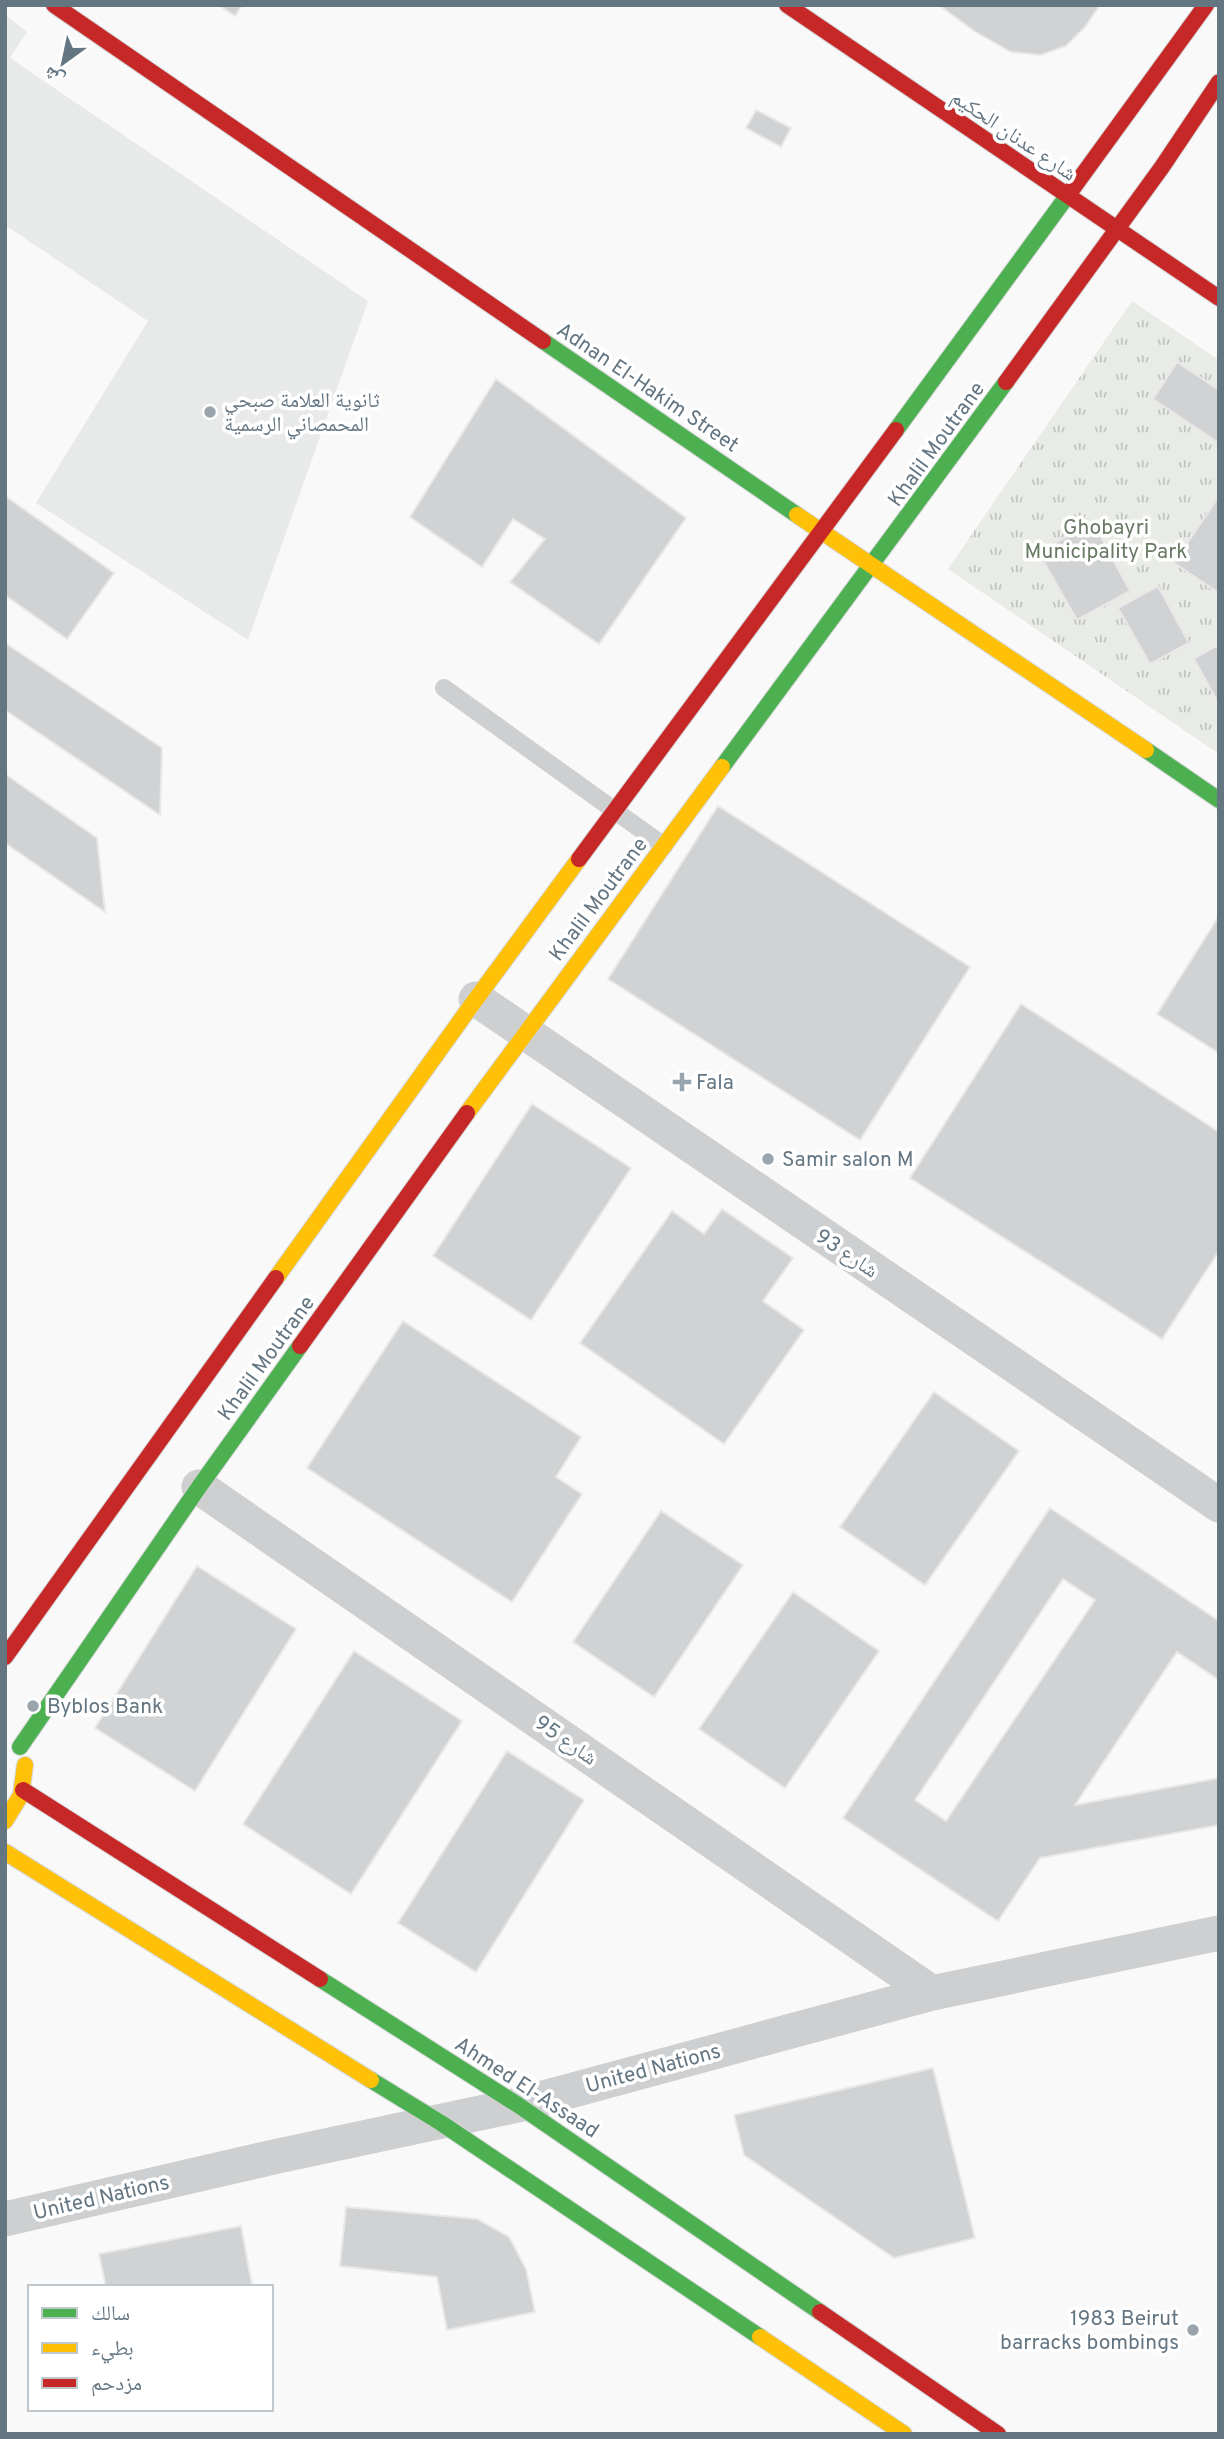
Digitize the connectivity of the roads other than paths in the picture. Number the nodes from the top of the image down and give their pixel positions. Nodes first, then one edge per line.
1 (54, 5) edge
2 (787, 5) edge
3 (1206, 5) edge
4 (1219, 82) edge
5 (1067, 196) junction
6 (1117, 230) junction
7 (1219, 299) edge
8 (822, 532) junction
9 (872, 567) junction
10 (444, 688) dead end
11 (1219, 800) edge
12 (614, 812) junction
13 (664, 846) junction
14 (476, 999) junction
15 (523, 1034) junction
16 (199, 1487) junction
17 (1219, 1505) edge
18 (5, 1657) edge
19 (11, 1732) dead end
20 (20, 1746) junction
21 (23, 1790) junction
22 (5, 1821) edge
23 (5, 1852) edge
24 (1219, 1933) edge
25 (932, 1993) junction
26 (518, 2105) junction
27 (440, 2123) junction
28 (5, 2219) edge
29 (904, 2434) edge
30 (999, 2434) edge

1 - 8 street, Adnan El-Hakim Street
2 - 5 street, شارع عدنان الحكيم
3 - 5 street, Khalil Moutrane
4 - 6 street, Khalil Moutrane
5 - 6 street, شارع عدنان الحكيم
5 - 8 street, Khalil Moutrane
6 - 7 street, شارع عدنان الحكيم
6 - 9 street, Khalil Moutrane
8 - 9 street, Adnan El-Hakim Street
8 - 12 street, Khalil Moutrane
9 - 11 street, Adnan El-Hakim Street
9 - 13 street, Khalil Moutrane
10 - 12 lane
12 - 13 lane
12 - 14 street, Khalil Moutrane
13 - 15 street, Khalil Moutrane
14 - 15 street, شارع 93
14 - 18 street, Khalil Moutrane
15 - 16 street, Khalil Moutrane
15 - 17 street, شارع 93
16 - 20 street, Khalil Moutrane
16 - 25 street, شارع 95
19 - 20 street
20 - 21 street
21 - 22 street
21 - 26 street, Ahmed El-Assaad
23 - 27 street
24 - 25 street, United Nations
25 - 26 street, United Nations
26 - 27 street, United Nations
26 - 30 street, Ahmed El-Assaad
27 - 28 street, United Nations
27 - 29 street

